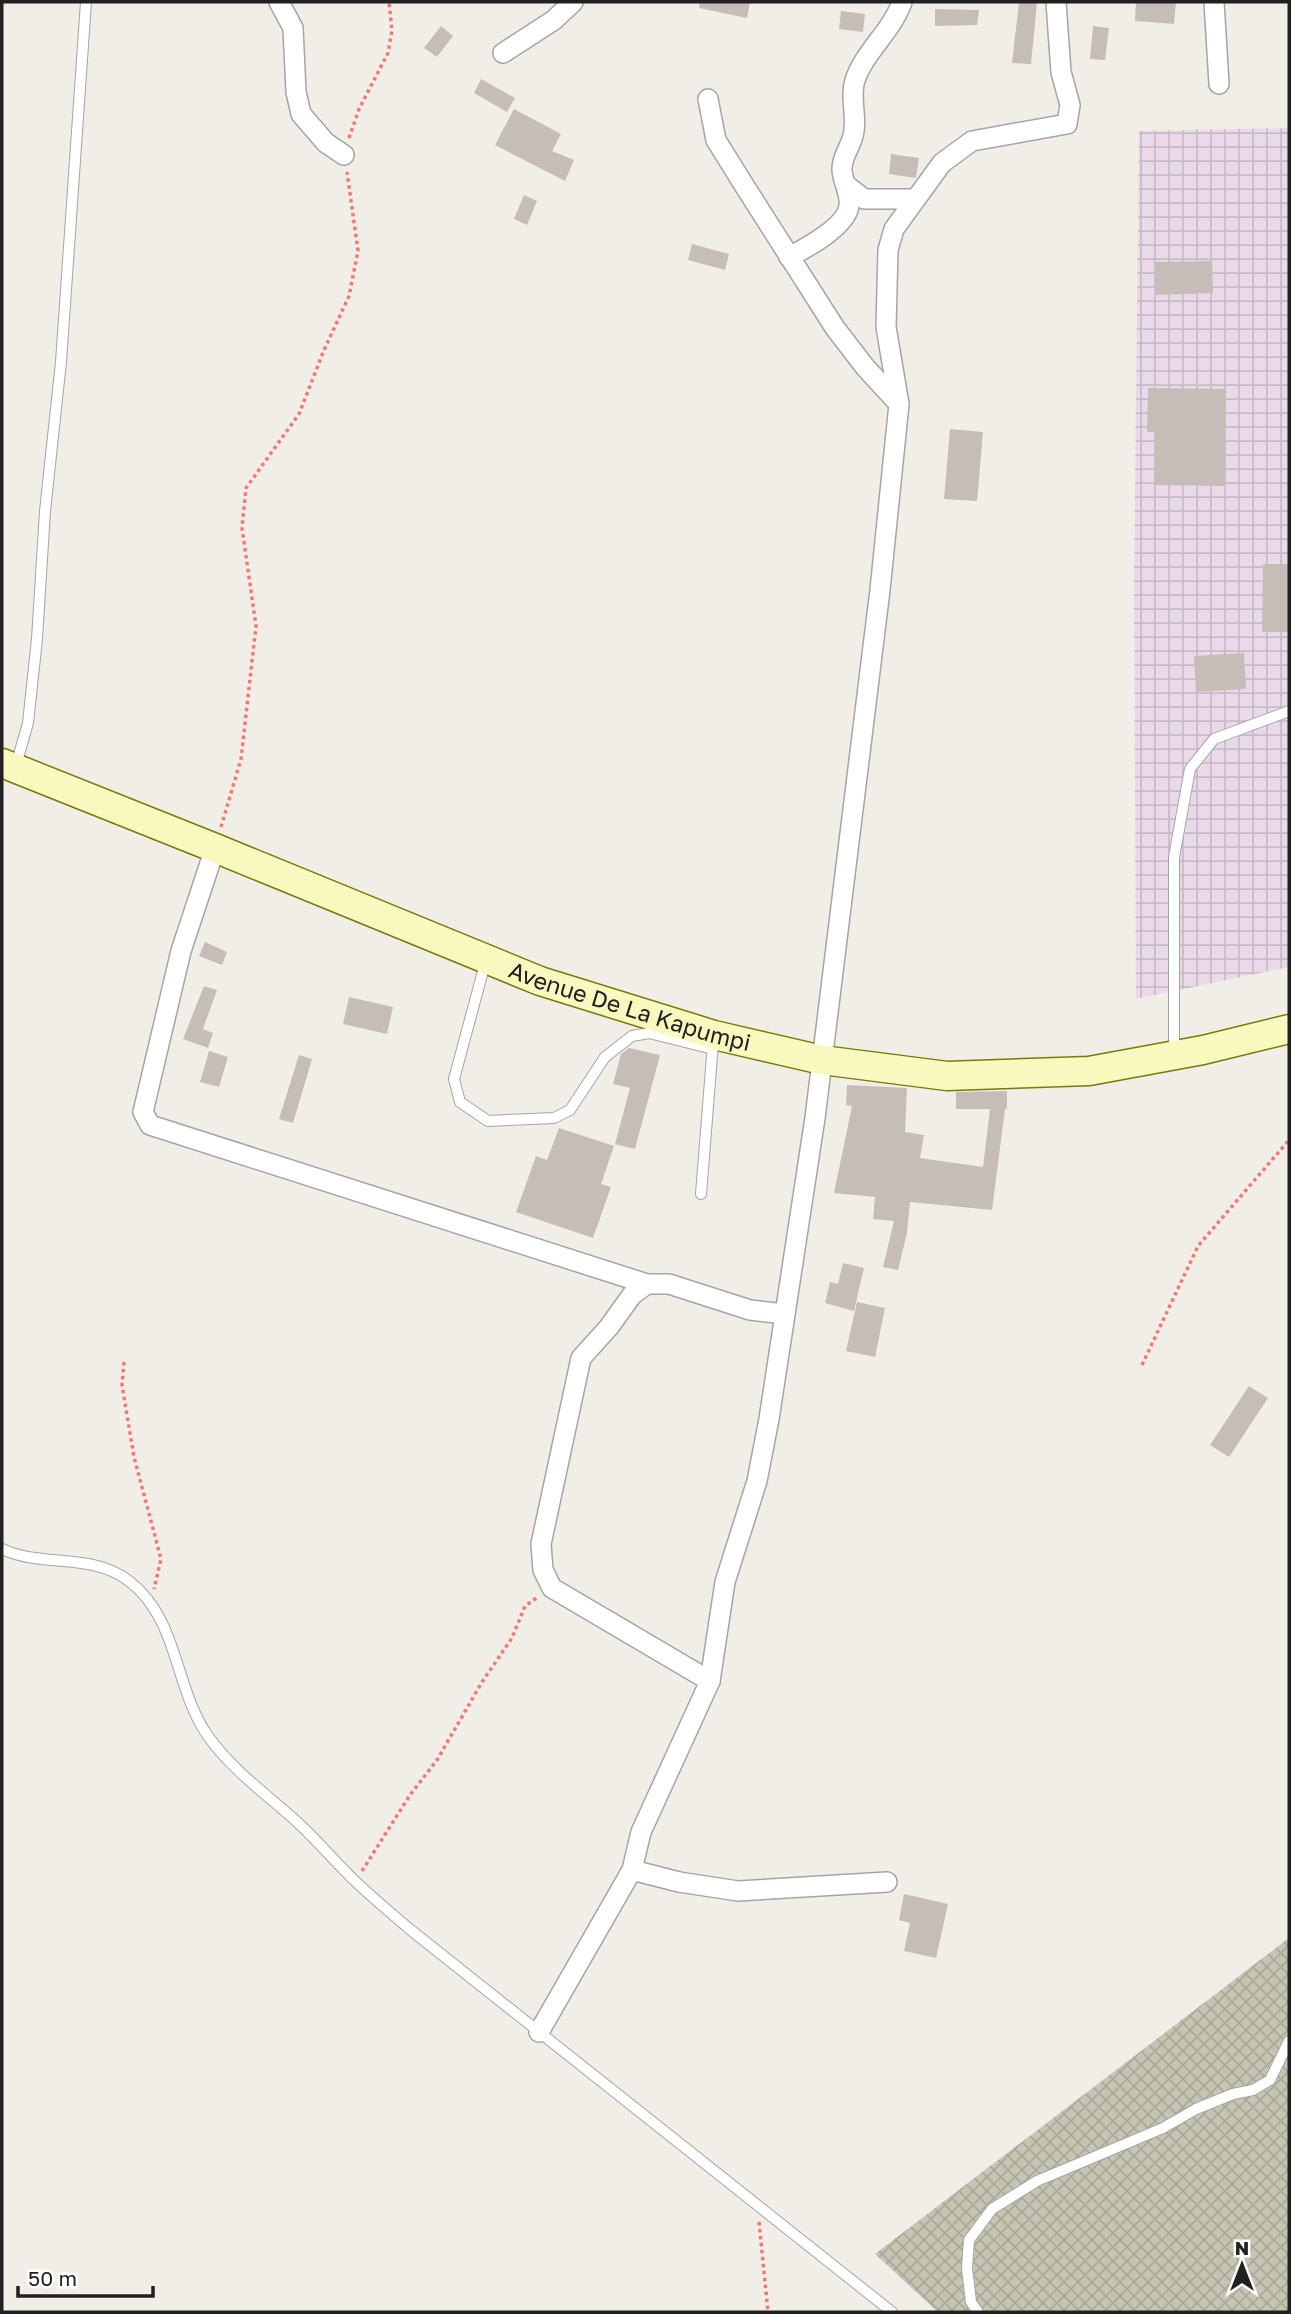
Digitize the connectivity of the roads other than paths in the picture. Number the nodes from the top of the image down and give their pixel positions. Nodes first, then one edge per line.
1 (86, 2) edge
2 (279, 2) edge
3 (573, 2) edge
4 (902, 2) edge
5 (1056, 2) edge
6 (1214, 2) edge
7 (503, 53) dead end
8 (1219, 84) dead end
9 (708, 99) dead end
10 (344, 155) road end
11 (846, 185) junction
12 (914, 199) junction
13 (789, 257) junction
14 (899, 404) junction
15 (1289, 711) edge
16 (8, 766) edge
17 (215, 848) junction
18 (486, 960) junction
19 (1289, 1029) edge
20 (713, 1042) junction
21 (1174, 1055) junction
22 (822, 1060) junction
23 (701, 1194) dead end
24 (647, 1284) junction
25 (784, 1314) junction
26 (2, 1549) edge
27 (710, 1682) junction
28 (632, 1870) junction
29 (887, 1882) dead end
30 (539, 2032) junction
31 (1289, 2041) edge
32 (892, 2312) edge
33 (978, 2312) edge

1 - 16 lane
2 - 10 street
3 - 7 street
4 - 11 street
5 - 12 street
6 - 8 street
9 - 13 street
11 - 12 street
11 - 13 street
12 - 14 street
13 - 14 street
14 - 22 street
15 - 21 lane
16 - 17 main road, Avenue De La Kapumpi
17 - 18 main road, Avenue De La Kapumpi
17 - 24 street
18 - 20 main road, Avenue De La Kapumpi
18 - 20 lane
19 - 21 main road, Avenue De La Kapumpi
20 - 22 main road, Avenue De La Kapumpi
20 - 23 lane
21 - 22 main road, Avenue De La Kapumpi
22 - 25 street
24 - 25 street
24 - 27 street
25 - 27 street
26 - 30 lane
27 - 28 street
28 - 29 street
28 - 30 street
30 - 32 lane
31 - 33 lane

